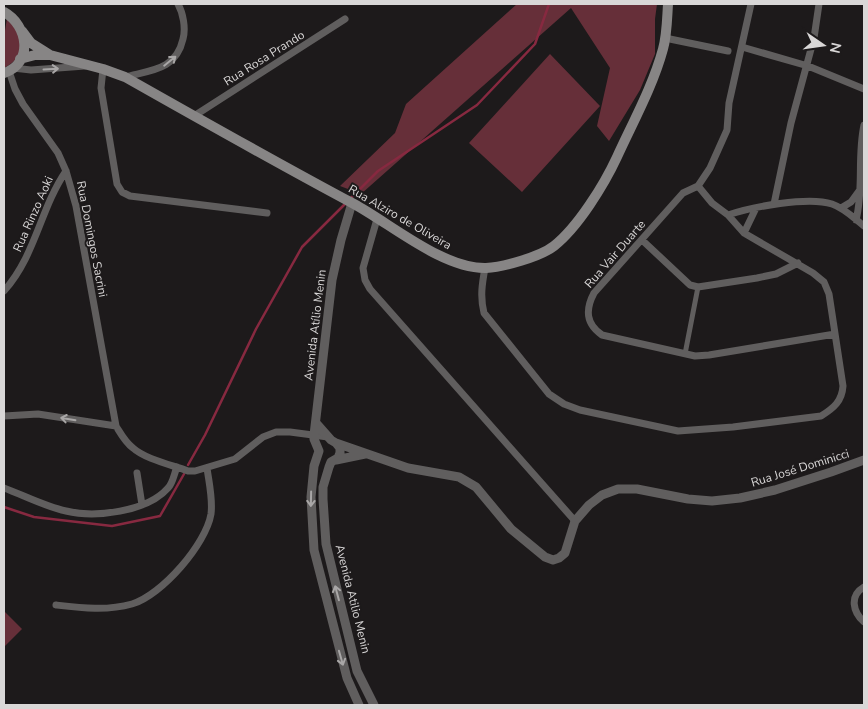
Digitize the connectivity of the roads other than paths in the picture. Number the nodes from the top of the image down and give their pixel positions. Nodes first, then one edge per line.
1 (178, 4) edge
2 (668, 4) edge
3 (751, 4) edge
4 (819, 4) edge
5 (4, 12) edge
6 (345, 20) dead end
7 (22, 31) junction
8 (666, 38) junction
9 (742, 47) junction
10 (728, 52) dead end
11 (50, 55) junction
12 (20, 59) junction
13 (89, 66) junction
14 (808, 66) junction
15 (103, 69) junction
16 (8, 71) edge
17 (125, 77) junction
18 (864, 89) edge
19 (194, 116) junction
20 (864, 125) edge
21 (66, 171) junction
22 (862, 177) edge
23 (698, 186) junction
24 (860, 191) junction
25 (349, 202) junction
26 (774, 204) junction
27 (756, 208) junction
28 (841, 208) junction
29 (266, 213) dead end
30 (728, 215) junction
31 (377, 219) junction
32 (856, 220) junction
33 (864, 226) edge
34 (744, 233) junction
35 (642, 240) junction
36 (798, 263) junction
37 (485, 268) junction
38 (698, 287) junction
39 (4, 291) edge
40 (835, 334) junction
41 (685, 354) junction
42 (4, 416) edge
43 (316, 423) junction
44 (116, 426) junction
45 (314, 435) junction
46 (332, 440) junction
47 (319, 451) junction
48 (367, 453) junction
49 (864, 460) edge
50 (334, 461) junction
51 (177, 467) junction
52 (207, 468) junction
53 (137, 473) dead end
54 (4, 488) edge
55 (142, 506) junction
56 (575, 521) junction
57 (864, 587) edge
58 (56, 605) dead end
59 (864, 622) edge
60 (359, 705) edge
61 (374, 705) edge

17 -> 1 street
2 - 8 main road, Rua Alziro de Oliveira
3 - 9 street, Rua Vair Duarte
4 - 14 street
5 - 7 main road, Rua Alziro de Oliveira
6 - 19 street, Rua Rosa Prando
7 - 11 main road, Rua Alziro de Oliveira
7 - 12 main road
8 - 10 street
8 - 37 main road, Rua Alziro de Oliveira
9 - 14 street
9 - 23 street, Rua Vair Duarte
11 - 12 main road, Rua Alziro de Oliveira
11 - 13 main road, Rua Alziro de Oliveira
12 - 16 main road
13 - 15 main road, Rua Alziro de Oliveira
16 -> 13 street
14 - 18 street
14 - 26 street
15 - 17 main road, Rua Alziro de Oliveira
15 - 29 street
16 - 21 street, Rua Domingos Sacrini
17 - 19 main road, Rua Alziro de Oliveira
19 - 25 main road, Rua Alziro de Oliveira
20 - 22 street
21 - 39 street, Rua Rinzo Aoki
21 - 44 street, Rua Domingos Sacrini
22 - 24 street
23 - 30 street
23 - 35 street, Rua Vair Duarte
24 - 28 street
24 - 32 street
25 - 31 main road, Rua Alziro de Oliveira
25 - 43 street, Avenida Atílio Menin
26 - 27 street
26 - 28 street
27 - 30 street
27 - 34 street
28 - 32 street
30 - 34 street
31 - 37 main road, Rua Alziro de Oliveira
31 - 56 street
32 - 33 street
34 - 36 street
35 - 38 street
35 - 41 street, Rua Vair Duarte
36 - 38 street
36 - 40 street
37 - 40 street
38 - 41 street
40 - 41 street, Rua Vair Duarte
44 -> 42 street
43 - 45 street, Avenida Atílio Menin
43 - 46 street
44 - 51 street
45 - 46 street
45 - 47 street, Avenida Atílio Menin
45 - 52 street
46 - 47 street
46 - 48 street
46 - 50 street, Avenida Atilio Menin
47 - 50 street
47 -> 60 street, Avenida Atilio Menin
48 - 50 street
48 - 56 street
49 - 56 street, Rua José Dominicci
61 -> 50 street, Avenida Atilio Menin
51 - 52 street
51 - 55 street
52 - 58 street
53 - 55 street
54 - 55 street
57 - 59 street

